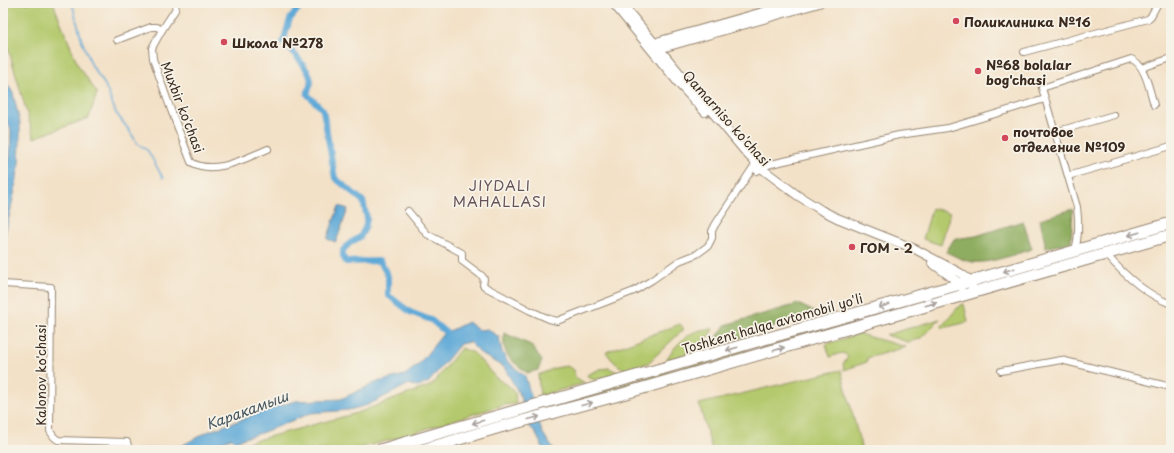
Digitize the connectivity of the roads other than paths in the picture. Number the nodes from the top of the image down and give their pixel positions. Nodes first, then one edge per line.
1 (176, 3) edge
2 (613, 3) edge
3 (621, 3) edge
4 (795, 3) edge
5 (819, 3) edge
6 (1158, 3) edge
7 (162, 30) junction
8 (117, 40) dead end
9 (656, 48) junction
10 (1024, 52) dead end
11 (1171, 58) edge
12 (1142, 68) junction
13 (1045, 99) junction
14 (1154, 105) dead end
15 (1114, 115) dead end
16 (1055, 132) junction
17 (1171, 146) edge
18 (268, 149) dead end
19 (757, 167) junction
20 (1068, 176) junction
21 (408, 211) dead end
22 (1171, 223) edge
23 (1171, 235) edge
24 (1075, 251) junction
25 (1106, 254) junction
26 (1039, 261) junction
27 (1078, 262) junction
28 (1042, 272) junction
29 (4, 284) edge
30 (967, 288) junction
31 (1171, 304) edge
32 (754, 342) junction
33 (757, 355) junction
34 (1001, 371) dead end
35 (1171, 387) edge
36 (517, 417) junction
37 (128, 446) edge
38 (451, 446) edge
39 (380, 450) edge
40 (422, 450) edge

1 - 7 street, Muxbir ko'chasi
2 - 9 main road, Qamarniso ko'chasi
3 - 9 main road, Qamarniso ko'chasi
4 - 9 main road
5 - 9 main road
6 - 10 street
7 - 8 street
7 - 18 street, Muxbir ko'chasi
9 - 19 main road, Qamarniso ko'chasi
11 - 12 street
12 - 13 street
12 - 14 street
13 - 16 street
13 - 19 street
15 - 16 street
16 - 20 street
17 - 20 street
19 - 21 street
19 - 30 main road, Qamarniso ko'chasi
20 - 24 street
22 -> 24 highway, Toshkent halqa avtomobil yo'li
23 - 25 highway, Toshkent halqa avtomobil yo'li
24 - 26 highway, Toshkent halqa avtomobil yo'li
24 - 27 highway
25 - 27 highway, Toshkent halqa avtomobil yo'li
25 - 31 street
26 - 28 highway
26 -> 30 highway, Toshkent halqa avtomobil yo'li
27 - 28 highway, Toshkent halqa avtomobil yo'li
28 - 30 highway, Toshkent halqa avtomobil yo'li
29 - 37 street, Kalonov ko'chasi
30 -> 32 highway, Toshkent halqa avtomobil yo'li
33 -> 30 highway, Toshkent halqa avtomobil yo'li
32 - 33 highway
32 -> 36 highway, Toshkent halqa avtomobil yo'li
36 -> 33 highway, Toshkent halqa avtomobil yo'li
34 - 35 street
36 - 38 highway, Toshkent halqa avtomobil yo'li
36 -> 39 highway, Toshkent halqa avtomobil yo'li
38 - 40 highway, Toshkent halqa avtomobil yo'li

